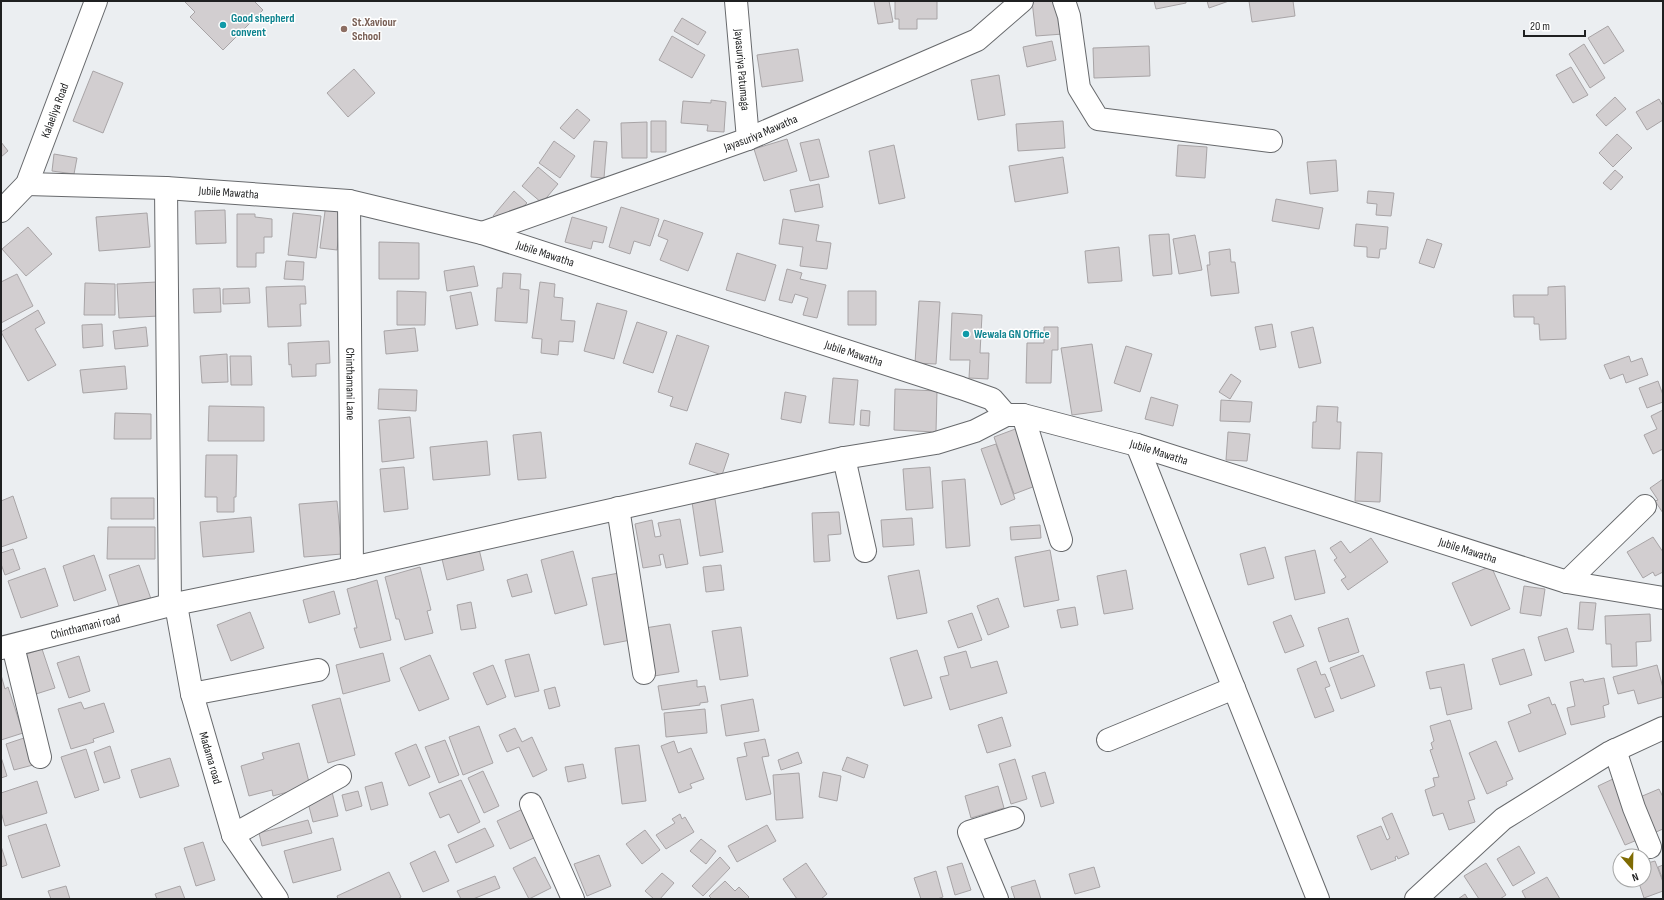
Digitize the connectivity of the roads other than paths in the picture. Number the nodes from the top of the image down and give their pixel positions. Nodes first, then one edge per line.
1 (96, 1) edge
2 (736, 1) edge
3 (1022, 1) edge
4 (1064, 1) edge
5 (748, 139) junction
6 (1271, 141) dead end
7 (27, 184) junction
8 (166, 188) junction
9 (349, 201) junction
10 (1, 211) edge
11 (482, 233) junction
12 (1015, 415) junction
13 (1137, 445) junction
14 (844, 458) junction
15 (1645, 506) dead end
16 (618, 508) junction
17 (1061, 540) dead end
18 (866, 551) dead end
19 (352, 568) junction
20 (1566, 582) junction
21 (1663, 598) edge
22 (173, 605) junction
23 (7, 647) edge
24 (318, 670) dead end
25 (644, 673) dead end
26 (1234, 688) junction
27 (192, 694) junction
28 (1663, 728) edge
29 (1108, 740) dead end
30 (1616, 750) junction
31 (40, 757) dead end
32 (340, 776) dead end
33 (531, 804) dead end
34 (1013, 818) dead end
35 (233, 834) junction
36 (1650, 847) dead end
37 (277, 899) edge
38 (573, 899) edge
39 (997, 899) edge
40 (1318, 899) edge
41 (1416, 899) edge

1 - 7 street, Kalaeliya Road
2 - 5 street, Jayasuriya Patumaga
3 - 5 street, Jayasuriya Mawatha
4 - 6 street
5 - 11 street, Jayasuriya Mawatha
7 - 8 street, Jubile Mawatha
7 - 10 street, Kalaeliya Road
8 - 9 street, Jubile Mawatha
8 - 22 street, Madama road
9 - 11 street, Jubile Mawatha
9 - 19 street, Chinthamani Lane
11 - 12 street, Jubile Mawatha
12 - 13 street, Jubile Mawatha
12 - 14 street, Chinthamani road
12 - 17 street
13 - 20 street, Jubile Mawatha
13 - 26 street
14 - 16 street, Chinthamani road
14 - 18 street
15 - 20 street
16 - 19 street, Chinthamani road
16 - 25 street
19 - 22 street, Chinthamani road
20 - 21 street, Jubile Mawatha
22 - 23 street, Chinthamani road
22 - 27 street, Madama road
23 - 31 street
24 - 27 street
26 - 29 street
26 - 40 street
27 - 35 street, Madama road
28 - 30 street
30 - 36 street
30 - 41 street
32 - 35 street
33 - 38 street
34 - 39 street
35 - 37 street, Madama road

